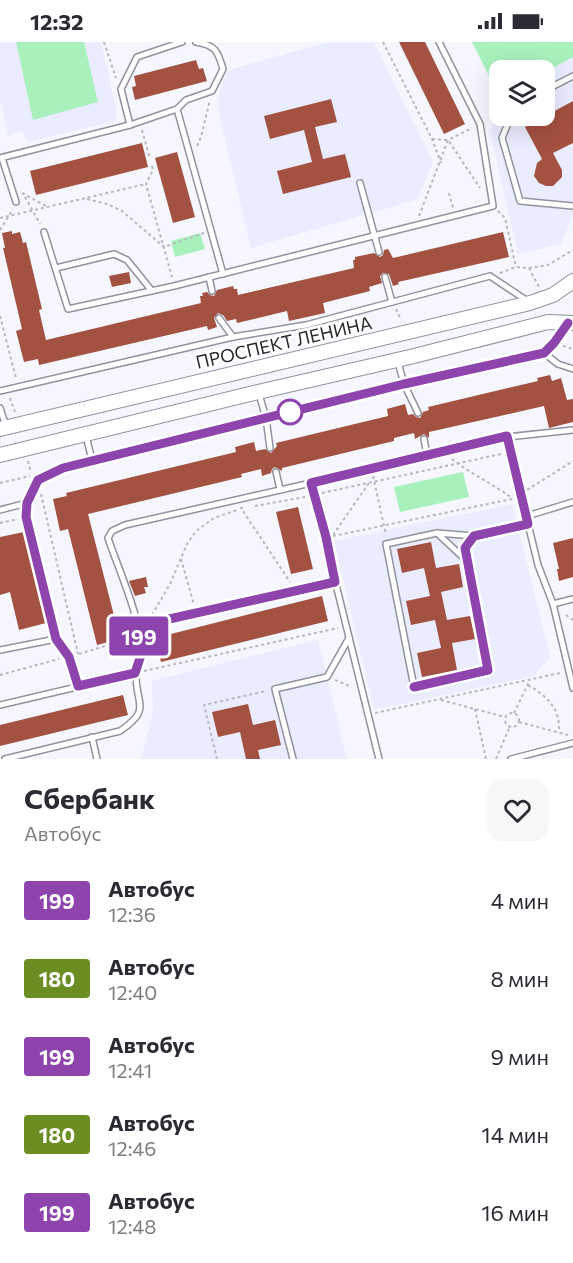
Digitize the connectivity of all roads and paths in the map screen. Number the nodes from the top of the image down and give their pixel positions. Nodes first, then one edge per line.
1 (105, 42) edge
2 (182, 42) edge
3 (196, 42) edge
4 (383, 42) edge
5 (439, 42) edge
6 (573, 76) edge
7 (555, 85) edge
8 (121, 89) junction
9 (212, 91) junction
10 (177, 109) junction
11 (140, 122) junction
12 (480, 124) junction
13 (130, 125) junction
14 (507, 126) edge
15 (432, 139) junction
16 (448, 140) junction
17 (1, 158) edge
18 (150, 159) dead end
19 (191, 159) junction
20 (441, 163) junction
21 (152, 166) dead end
22 (360, 183) dead end
23 (146, 184) junction
24 (12, 188) junction
25 (480, 188) dead end
26 (449, 193) dead end
27 (23, 194) junction
28 (84, 198) junction
29 (16, 202) joint
30 (493, 206) junction
31 (573, 206) edge
32 (48, 207) junction
33 (33, 211) junction
34 (10, 216) junction
35 (456, 216) junction
36 (0, 218) edge
37 (415, 227) junction
38 (0, 230) edge
39 (211, 231) junction
40 (44, 232) joint
41 (376, 237) junction
42 (164, 247) junction
43 (573, 250) edge
44 (379, 252) dead end
45 (516, 267) junction
46 (56, 268) junction
47 (223, 273) junction
48 (490, 276) junction
49 (209, 277) junction
50 (385, 277) dead end
51 (573, 281) edge
52 (174, 286) junction
53 (152, 291) junction
54 (212, 291) dead end
55 (392, 302) junction
56 (530, 303) junction
57 (0, 316) edge
58 (219, 318) dead end
59 (571, 323) edge
60 (233, 337) junction
61 (544, 353) junction
62 (398, 360) junction
63 (573, 369) edge
64 (404, 384) junction
65 (18, 387) junction
66 (0, 391) edge
67 (258, 392) junction
68 (0, 408) edge
69 (418, 413) dead end
70 (266, 418) junction
71 (3, 429) edge
72 (573, 430) edge
73 (86, 435) junction
74 (507, 436) junction
75 (424, 439) dead end
76 (270, 448) dead end
77 (443, 451) junction
78 (511, 451) junction
79 (0, 455) edge
80 (427, 455) junction
81 (92, 460) junction
82 (573, 461) edge
83 (458, 463) junction
84 (370, 469) junction
85 (276, 472) dead end
86 (38, 480) junction
87 (376, 481) junction
88 (0, 483) edge
89 (311, 483) junction
90 (369, 483) junction
91 (280, 489) junction
92 (256, 494) junction
93 (521, 494) junction
94 (314, 495) junction
95 (514, 499) junction
96 (573, 502) edge
97 (27, 503) junction
98 (524, 506) junction
99 (242, 508) junction
100 (0, 510) edge
101 (527, 516) junction
102 (528, 524) junction
103 (385, 526) junction
104 (437, 533) junction
105 (474, 536) junction
106 (329, 537) junction
107 (388, 543) junction
108 (181, 559) junction
109 (468, 562) junction
110 (335, 582) junction
111 (295, 590) junction
112 (573, 599) edge
113 (553, 604) junction
114 (196, 612) junction
115 (148, 622) junction
116 (138, 626) junction
117 (346, 626) junction
118 (349, 638) junction
119 (56, 639) junction
120 (0, 650) edge
121 (78, 654) dead end
122 (569, 671) junction
123 (135, 673) junction
124 (327, 677) junction
125 (530, 680) junction
126 (528, 685) junction
127 (78, 686) junction
128 (573, 688) edge
129 (275, 689) junction
130 (362, 690) junction
131 (441, 700) junction
132 (0, 705) edge
133 (475, 709) junction
134 (514, 713) junction
135 (369, 715) junction
136 (505, 717) junction
137 (519, 722) junction
138 (510, 726) junction
139 (559, 732) junction
140 (92, 737) junction
141 (573, 741) edge
142 (4, 759) edge
143 (98, 759) edge
144 (217, 759) edge
145 (293, 759) edge
146 (379, 759) edge
147 (486, 759) edge
148 (495, 759) edge
149 (511, 759) edge

1 - 8 path
2 - 8 lane
3 - 9 lane
4 - 15 path
5 - 12 lane
6 - 7 lane
8 - 13 lane
9 - 10 lane
9 - 19 path
10 - 11 lane
10 - 19 lane
11 - 13 lane
11 - 18 path
12 - 16 path
12 - 30 lane
13 - 17 lane
14 - 31 lane
15 - 16 path
15 - 20 path
16 - 20 path
16 - 25 path
17 - 24 lane
19 - 39 lane
20 - 37 path
21 - 23 path
22 - 41 lane
23 - 28 path
23 - 42 path
24 - 27 path
24 - 29 lane
26 - 35 path
27 - 32 path
27 - 33 path
28 - 32 path
28 - 42 path
29 - 34 path
30 - 35 lane
30 - 45 path
32 - 33 path
33 - 34 path
33 - 40 path
34 - 36 path
34 - 38 path
35 - 37 lane
37 - 41 lane
39 - 42 path
39 - 47 lane
40 - 46 lane
41 - 44 lane
41 - 47 lane
42 - 52 path
43 - 45 path
45 - 48 path
46 - 53 lane
46 - 53 lane
47 - 49 lane
48 - 55 lane
48 - 56 lane
49 - 52 lane
49 - 54 lane
50 - 55 lane
51 - 56 street, ПРОСПЕКТ ЛЕНИНА
52 - 53 lane
55 - 60 lane
56 - 71 street, ПРОСПЕКТ ЛЕНИНА
57 - 65 path
58 - 60 lane
59 - 61 lane
59 - 62 street
60 - 65 lane
61 - 63 lane
61 - 64 lane
62 - 64 lane
62 - 67 street
64 - 69 lane
64 - 70 lane
65 - 66 lane
67 - 70 lane
67 - 73 street
68 - 71 lane
70 - 76 lane
70 - 81 lane
72 - 74 lane
73 - 79 street
73 - 81 lane
74 - 77 lane
74 - 78 lane
75 - 80 lane
77 - 80 lane
77 - 83 path
78 - 83 path
78 - 93 lane
80 - 84 lane
81 - 86 lane
82 - 93 path
83 - 87 path
83 - 95 path
84 - 87 path
84 - 89 lane
85 - 91 lane
86 - 88 path
86 - 97 lane
86 - 121 path
87 - 90 path
87 - 103 path
89 - 91 lane
89 - 94 lane
90 - 94 path
90 - 106 path
91 - 92 lane
92 - 99 path
92 - 116 lane
93 - 98 lane
94 - 99 path
94 - 106 lane
95 - 98 path
95 - 103 path
96 - 101 lane
97 - 100 lane
97 - 119 lane
98 - 101 lane
99 - 108 path
99 - 111 path
101 - 102 lane
102 - 105 lane
102 - 113 lane
103 - 106 path
103 - 107 path
104 - 105 lane
104 - 107 lane
104 - 109 lane
105 - 109 lane
106 - 110 lane
107 - 109 lane
108 - 114 path
108 - 115 path
110 - 111 lane
110 - 117 lane
111 - 114 lane
112 - 113 lane
113 - 122 lane
114 - 115 lane
115 - 116 lane
116 - 123 lane
117 - 118 lane
117 - 123 path
118 - 124 lane
118 - 130 lane
119 - 120 lane
119 - 127 lane
122 - 125 path
122 - 128 lane
123 - 127 lane
123 - 140 lane
124 - 129 lane
124 - 130 path
125 - 126 path
125 - 131 path
126 - 134 path
126 - 139 path
127 - 132 lane
129 - 144 path
129 - 145 lane
130 - 135 lane
131 - 133 path
131 - 135 path
133 - 136 path
133 - 147 path
134 - 136 path
134 - 137 path
135 - 146 lane
136 - 138 path
137 - 138 path
137 - 139 path
138 - 148 path
139 - 141 path
140 - 142 lane
140 - 143 lane
141 - 149 lane

